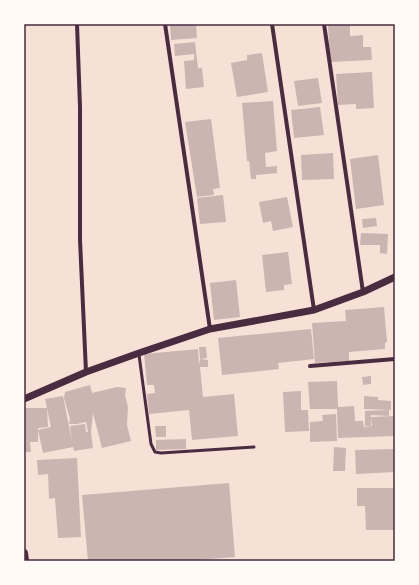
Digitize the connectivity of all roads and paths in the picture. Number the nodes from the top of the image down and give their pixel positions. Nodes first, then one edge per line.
1 (77, 24) edge
2 (165, 24) edge
3 (272, 24) edge
4 (324, 24) edge
5 (395, 277) edge
6 (363, 292) junction
7 (314, 310) junction
8 (210, 330) junction
9 (138, 353) junction
10 (395, 359) edge
11 (310, 366) dead end
12 (86, 372) junction
13 (24, 399) edge
14 (254, 447) dead end
15 (24, 553) edge
16 (25, 561) edge

1 - 12 street
2 - 8 street
3 - 7 street
4 - 6 street
5 - 6 street
6 - 7 street
7 - 8 street
8 - 9 street
9 - 12 street
9 - 14 lane
10 - 11 street
12 - 13 street
15 - 16 main road

